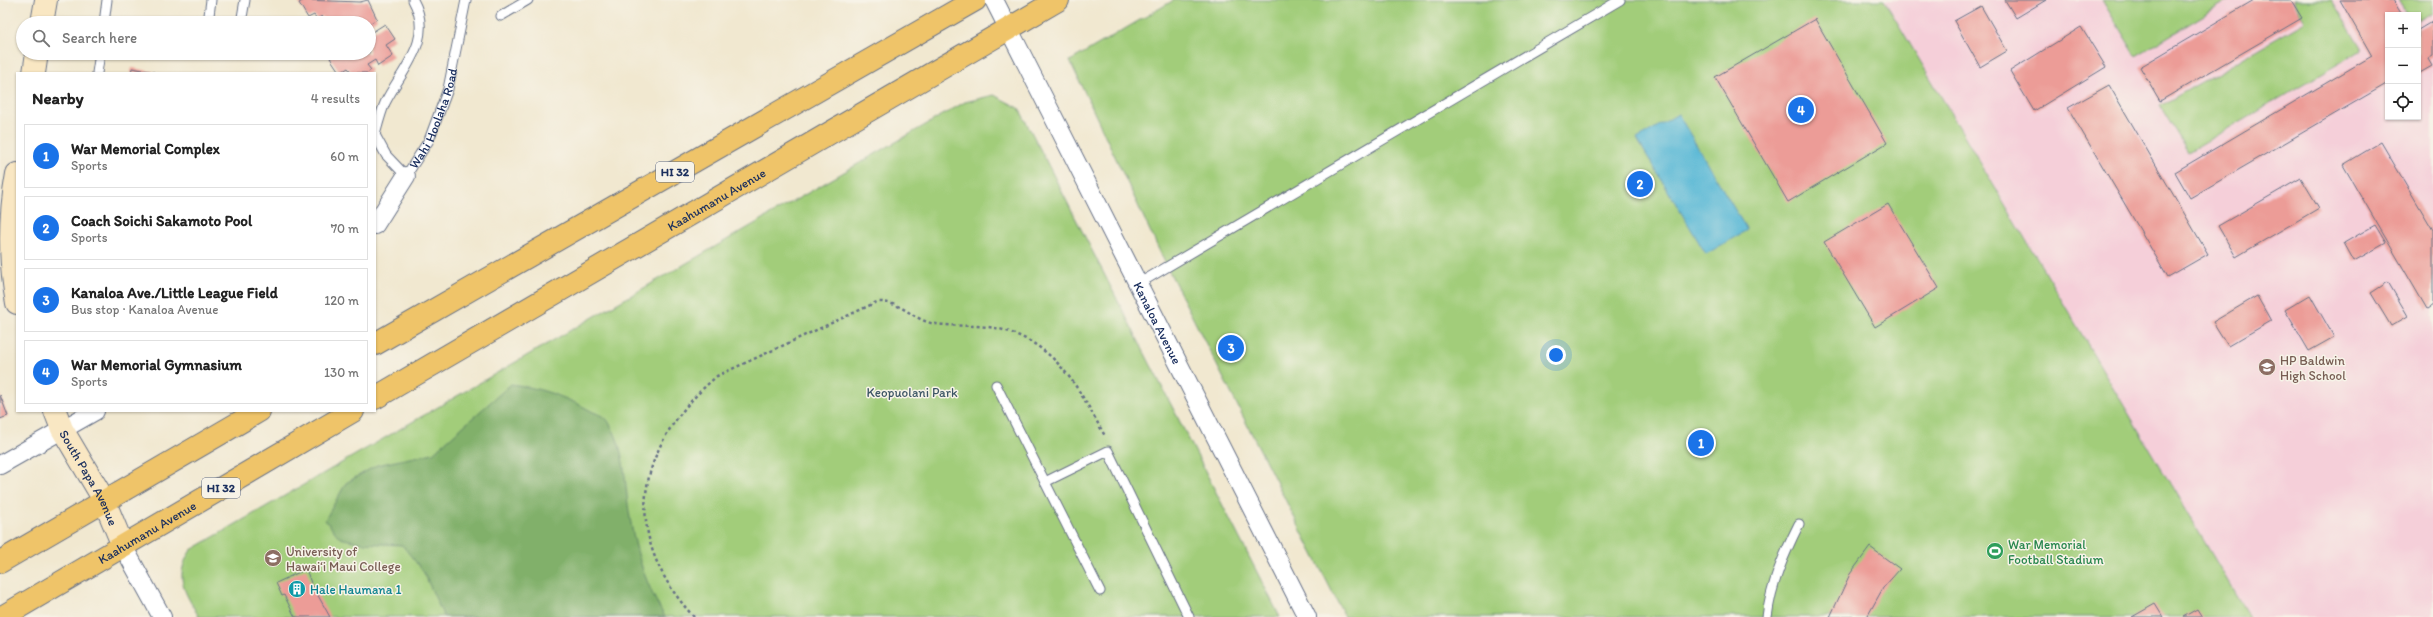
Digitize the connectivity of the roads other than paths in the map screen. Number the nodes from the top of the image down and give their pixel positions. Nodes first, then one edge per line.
1 (46, 0) edge
2 (107, 0) edge
3 (211, 0) edge
4 (244, 0) edge
5 (413, 0) edge
6 (466, 0) edge
7 (528, 0) edge
8 (975, 0) edge
9 (994, 0) edge
10 (1058, 0) edge
11 (1620, 0) edge
12 (43, 16) edge
13 (106, 16) edge
14 (209, 16) edge
15 (243, 16) edge
16 (500, 16) dead end
17 (1009, 28) junction
18 (36, 60) edge
19 (99, 60) edge
20 (34, 72) edge
21 (97, 72) edge
22 (376, 132) edge
23 (376, 137) edge
24 (406, 176) junction
25 (16, 179) edge
26 (376, 223) edge
27 (1138, 284) junction
28 (16, 297) edge
29 (376, 343) edge
30 (996, 385) dead end
31 (376, 397) edge
32 (91, 412) edge
33 (257, 412) edge
34 (351, 412) edge
35 (58, 420) edge
36 (0, 465) edge
37 (1045, 482) junction
38 (104, 500) junction
39 (1800, 524) dead end
40 (123, 546) junction
41 (0, 562) edge
42 (1100, 591) dead end
43 (2, 617) edge
44 (162, 617) edge
45 (1189, 617) edge
46 (1306, 617) edge
47 (1767, 617) edge

1 - 12 street
2 - 13 lane
3 - 14 lane
4 - 15 lane
5 - 22 lane
6 - 24 lane, Wahi Hoolaha Road
7 - 16 lane
8 - 29 main road, HI 32
9 - 17 street, Kanaloa Avenue
10 - 17 main road, Kaahumanu Avenue
11 - 27 lane
17 - 27 street, Kanaloa Avenue
17 - 31 main road, Kaahumanu Avenue
18 - 20 street
19 - 21 lane
23 - 24 lane
24 - 26 street, Wahi Hoolaha Road
25 - 28 street
27 - 46 street, Kanaloa Avenue
30 - 37 lane
32 - 35 street
33 - 38 main road
34 - 40 main road, Kaahumanu Avenue / HI 32
35 - 36 street
35 - 38 street, South Papa Avenue
37 - 42 lane
37 - 45 lane
38 - 40 street, South Papa Avenue
38 - 41 main road
39 - 47 lane
40 - 43 main road, Kaahumanu Avenue / HI 32
40 - 44 street

